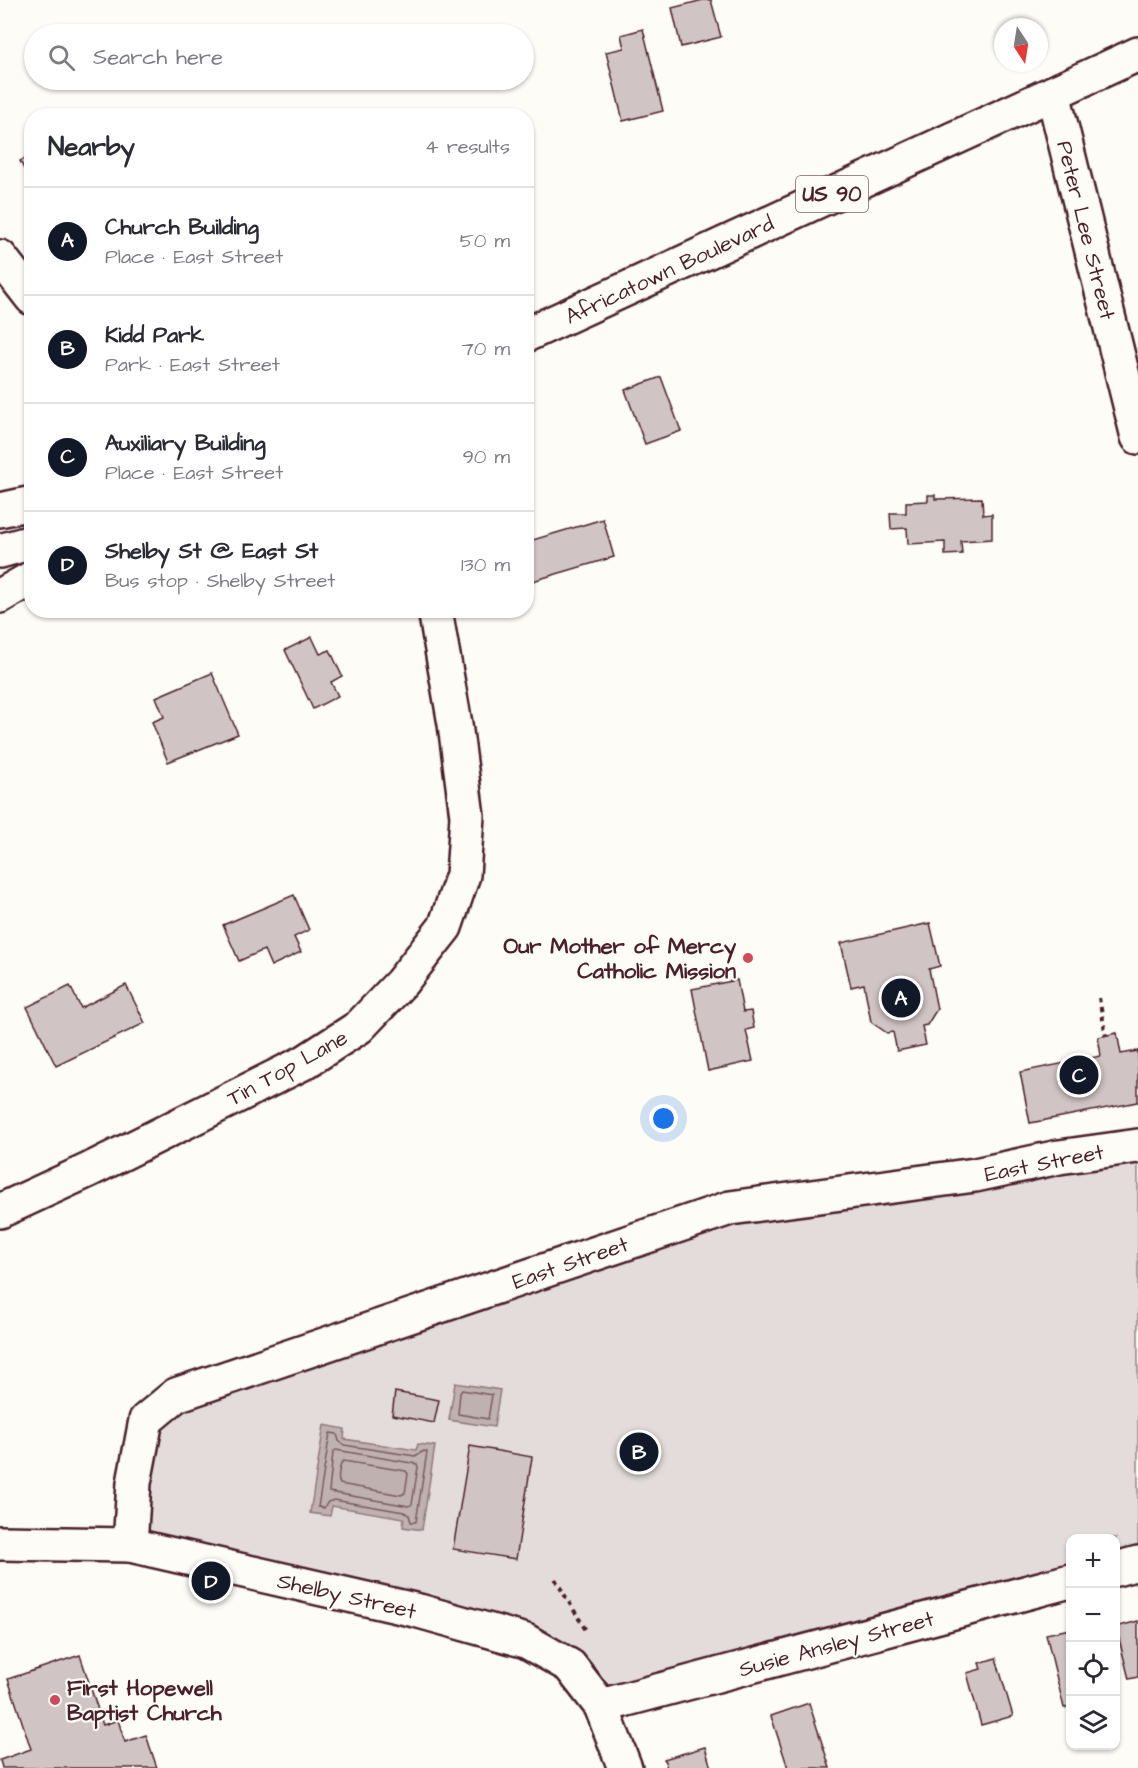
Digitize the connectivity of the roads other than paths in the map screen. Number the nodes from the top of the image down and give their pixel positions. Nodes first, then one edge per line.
1 (1138, 54) edge
2 (1053, 93) junction
3 (0, 257) edge
4 (24, 288) edge
5 (534, 331) edge
6 (1138, 437) edge
7 (24, 505) edge
8 (0, 510) edge
9 (24, 544) edge
10 (0, 551) edge
11 (24, 582) edge
12 (0, 596) edge
13 (432, 618) edge
14 (1138, 1146) edge
15 (0, 1211) edge
16 (0, 1543) edge
17 (130, 1545) junction
18 (1138, 1563) edge
19 (1120, 1568) edge
20 (1066, 1582) edge
21 (601, 1706) junction
22 (625, 1768) edge

1 - 2 street, Africatown Boulevard / US 90
2 - 5 street, Africatown Boulevard / US 90
2 - 6 street, Peter Lee Street
3 - 4 street
7 - 8 street
9 - 10 street
11 - 12 street
13 - 15 street, Tin Top Lane
14 - 17 street, East Street
16 - 17 street, Shelby Street
17 - 21 street, Shelby Street
18 - 19 street
20 - 21 street, Susie Ansley Street
21 - 22 street, Shelby Street

